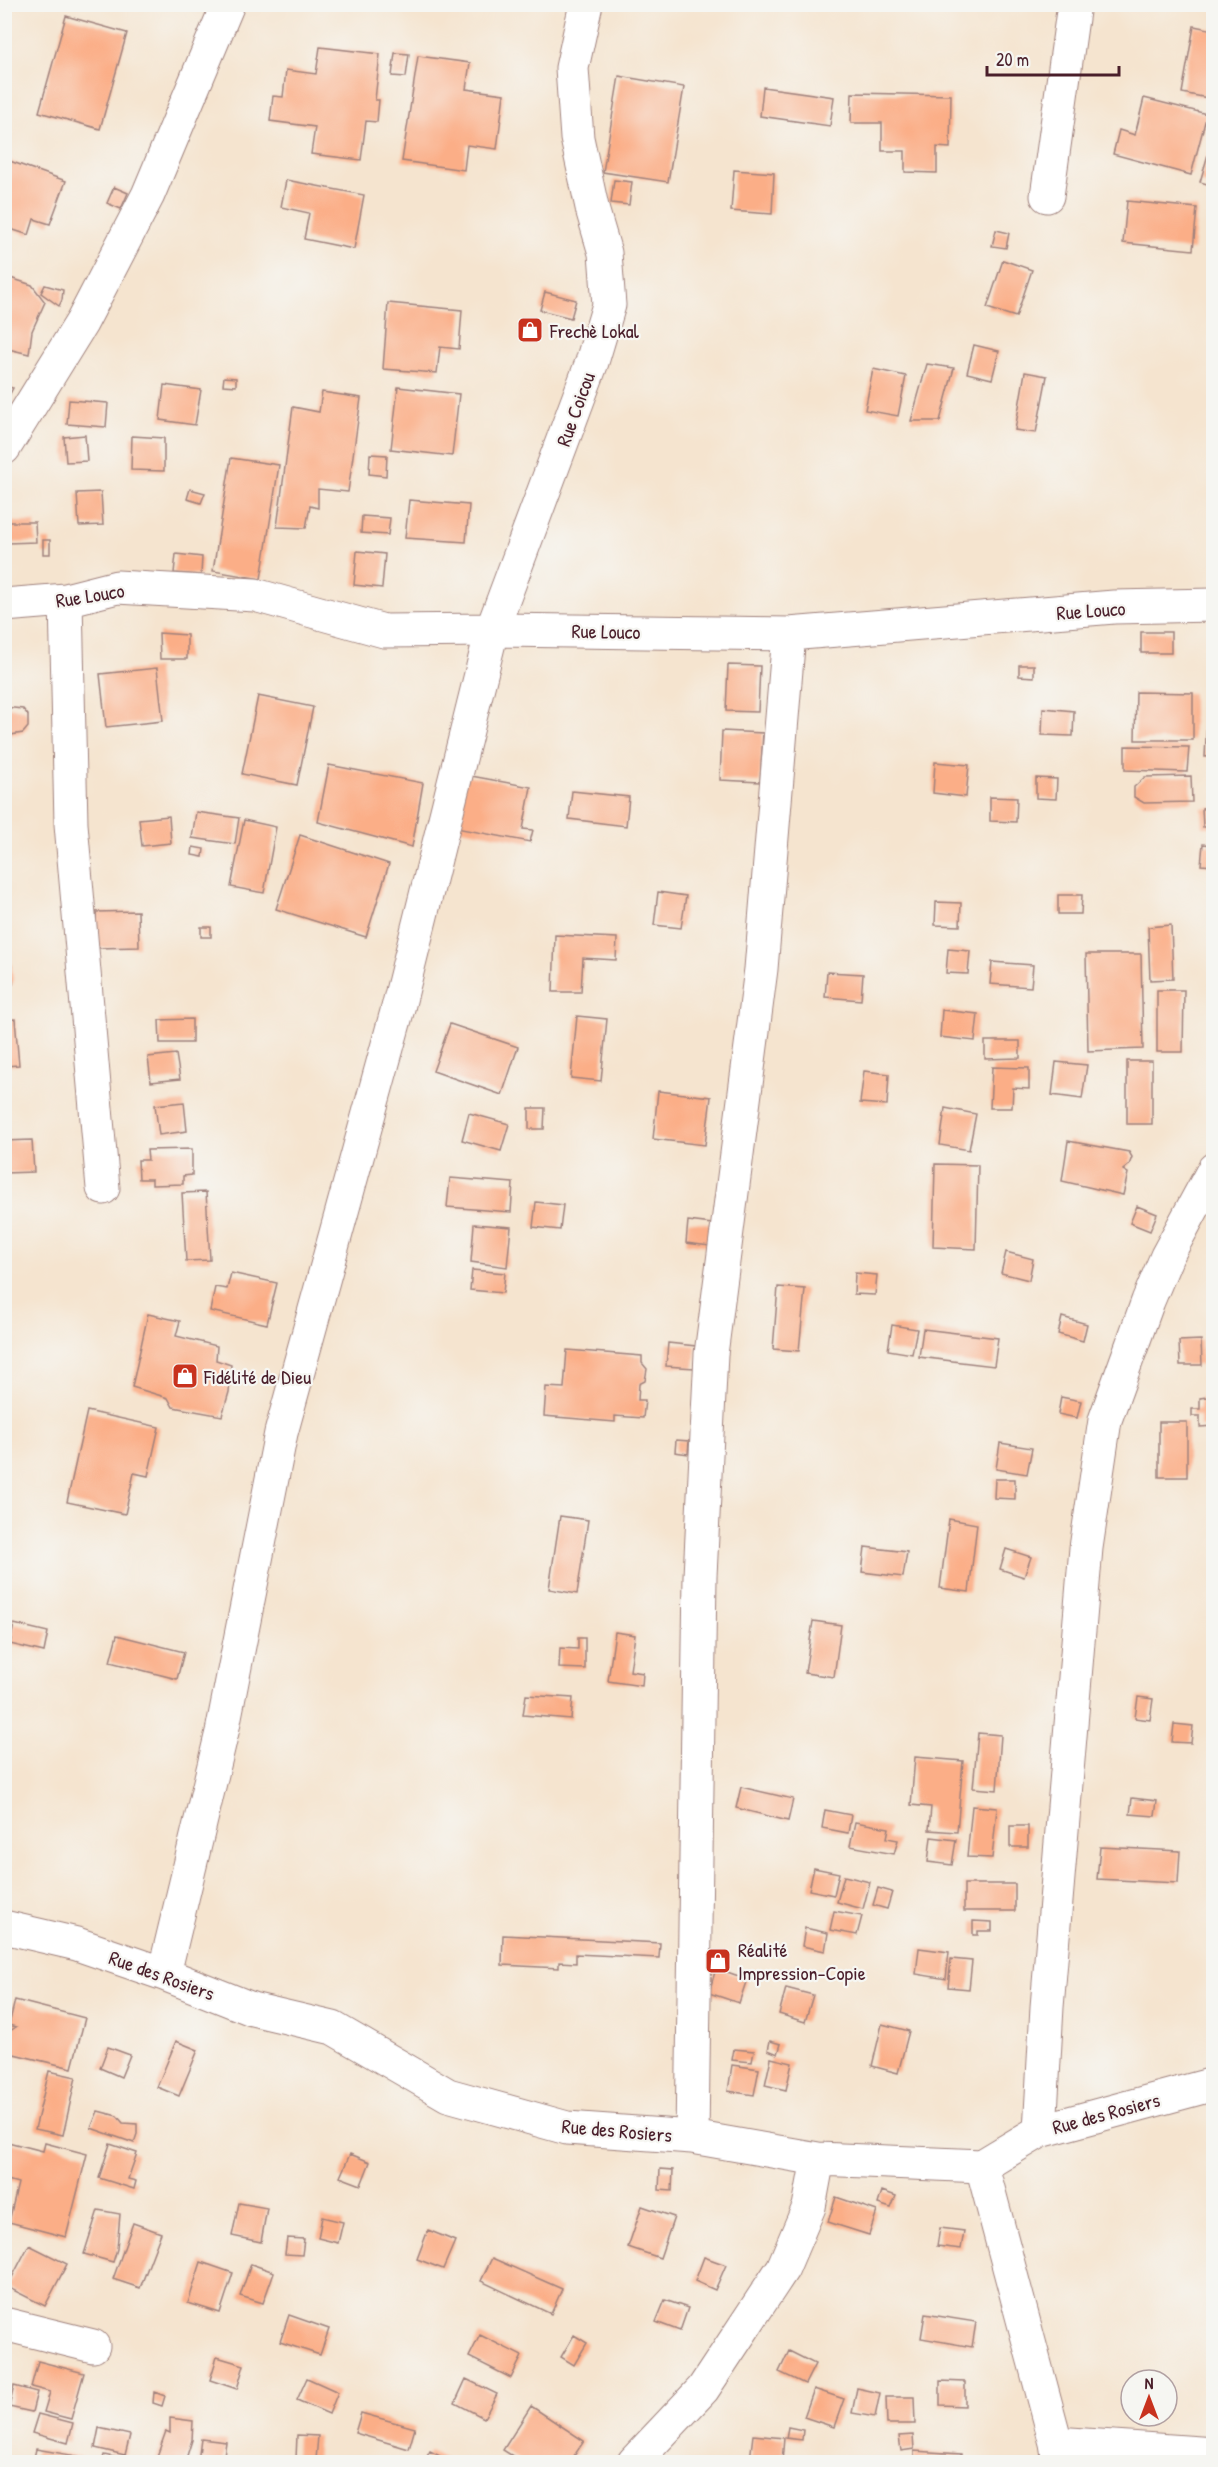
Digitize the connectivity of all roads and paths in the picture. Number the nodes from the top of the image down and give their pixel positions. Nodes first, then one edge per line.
1 (228, 4) edge
2 (586, 4) edge
3 (1074, 4) edge
4 (1047, 196) dead end
5 (4, 448) edge
6 (66, 600) junction
7 (4, 605) edge
8 (1214, 605) edge
9 (492, 630) junction
10 (789, 634) junction
11 (1214, 1169) edge
12 (103, 1188) dead end
13 (4, 1927) edge
14 (164, 1974) junction
15 (1214, 2084) edge
16 (1040, 2131) junction
17 (692, 2137) junction
18 (818, 2159) junction
19 (982, 2166) junction
20 (4, 2324) edge
21 (93, 2346) dead end
22 (1058, 2453) edge
23 (1214, 2454) edge
24 (634, 2463) edge

1 - 5 street
2 - 9 street, Rue Coicou
3 - 4 street
6 - 7 street, Rue Louco
6 - 9 street, Rue Louco
6 - 12 street
8 - 10 street, Rue Louco
9 - 10 street, Rue Louco
9 - 14 street, Rue Coicou
10 - 17 street
11 - 16 street
13 - 14 street, Rue des Rosiers
14 - 17 street, Rue des Rosiers
15 - 16 street, Rue des Rosiers
16 - 19 street, Rue des Rosiers
17 - 18 street, Rue des Rosiers
18 - 19 street, Rue des Rosiers
18 - 24 street
19 - 22 street
20 - 21 street
22 - 23 street

